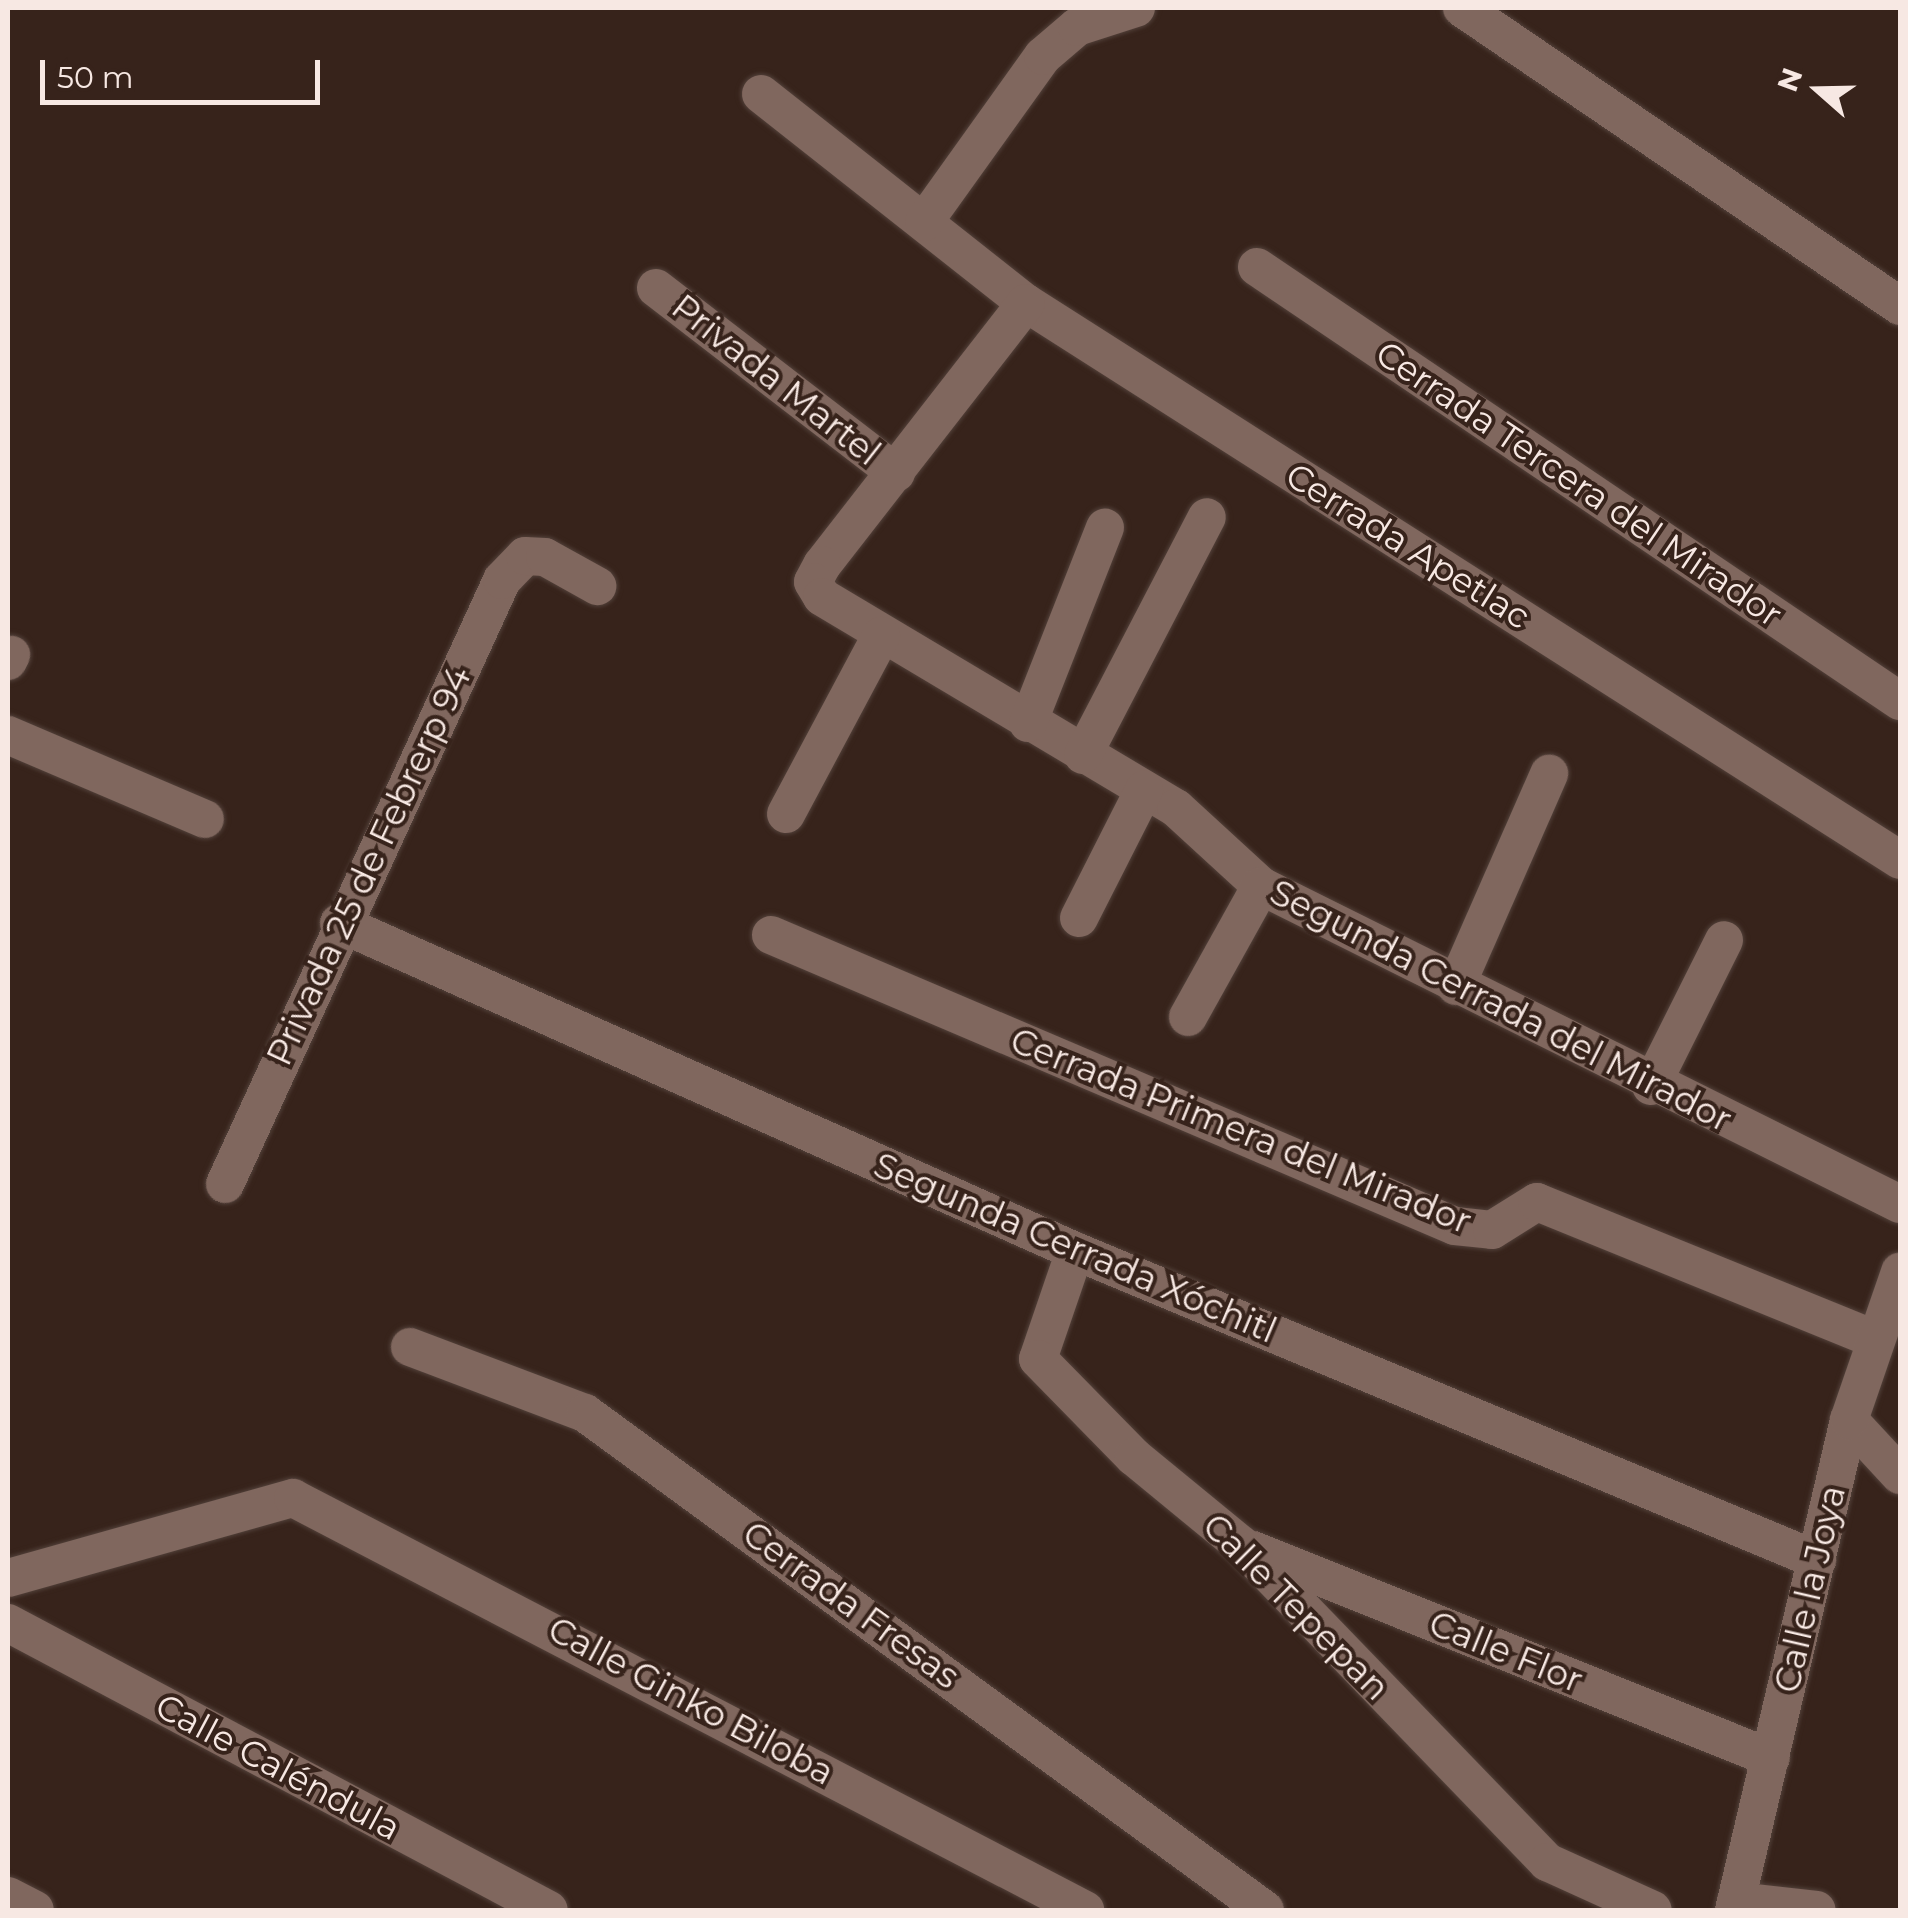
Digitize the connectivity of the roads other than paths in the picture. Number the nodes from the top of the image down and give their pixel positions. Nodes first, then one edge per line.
1 (1136, 8) edge
2 (1462, 8) edge
3 (762, 94) dead end
4 (924, 222) junction
5 (1257, 267) dead end
6 (656, 288) dead end
7 (1026, 303) junction
8 (1900, 306) edge
9 (896, 473) junction
10 (1207, 517) dead end
11 (1105, 528) dead end
12 (596, 586) dead end
13 (881, 636) junction
14 (1900, 701) edge
15 (1028, 723) junction
16 (8, 736) edge
17 (1083, 756) junction
18 (1549, 774) dead end
19 (1144, 790) junction
20 (786, 814) dead end
21 (204, 819) dead end
22 (1900, 860) edge
23 (1261, 886) junction
24 (1079, 918) dead end
25 (339, 922) junction
26 (770, 935) dead end
27 (1724, 940) dead end
28 (1456, 986) junction
29 (1188, 1017) dead end
30 (1651, 1086) junction
31 (225, 1184) dead end
32 (1900, 1204) edge
33 (1075, 1251) junction
34 (1900, 1272) edge
35 (1875, 1339) junction
36 (410, 1347) dead end
37 (1849, 1420) junction
38 (1900, 1475) edge
39 (1241, 1545) junction
40 (1818, 1560) junction
41 (8, 1578) edge
42 (8, 1623) edge
43 (1771, 1758) junction
44 (8, 1896) edge
45 (1735, 1906) edge
46 (34, 1910) edge
47 (550, 1910) edge
48 (1086, 1910) edge
49 (1266, 1910) edge
50 (1653, 1910) edge
51 (1817, 1910) edge

1 - 4 street
2 - 8 street
3 - 4 street, Cerrada Apetlac
4 - 7 street, Cerrada Apetlac
5 - 14 street, Cerrada Tercera del Mirador
6 - 9 street, Privada Martel
7 - 9 street, Segunda Cerrada del Mirador
7 - 22 street, Cerrada Apetlac
9 - 13 street, Segunda Cerrada del Mirador
10 - 17 street
11 - 15 street
12 - 25 street, Privada 25 de Febrerp 94
13 - 15 street, Segunda Cerrada del Mirador
13 - 20 street
15 - 17 street, Segunda Cerrada del Mirador
16 - 21 street
17 - 19 street, Segunda Cerrada del Mirador
18 - 28 street
19 - 23 street, Segunda Cerrada del Mirador
19 - 24 street
23 - 28 street, Segunda Cerrada del Mirador
23 - 29 street
25 - 31 street, Privada 25 de Febrerp 94
25 - 33 street, Segunda Cerrada Xóchitl
26 - 35 street, Cerrada Primera del Mirador
27 - 30 street
28 - 30 street, Segunda Cerrada del Mirador
30 - 32 street, Segunda Cerrada del Mirador
33 - 39 street, Calle Tepepan
33 - 40 street, Segunda Cerrada Xóchitl
34 - 35 street, Calle la Joya
35 - 37 street, Calle la Joya
36 - 49 street, Cerrada Fresas
37 - 38 street
37 - 40 street, Calle la Joya
39 - 43 street, Calle Flor
39 - 50 street, Calle Tepepan
40 - 43 street, Calle la Joya
41 - 48 street, Calle Ginko Biloba
42 - 47 street, Calle Caléndula
43 - 45 street, Calle la Joya
44 - 46 street
45 - 51 street

